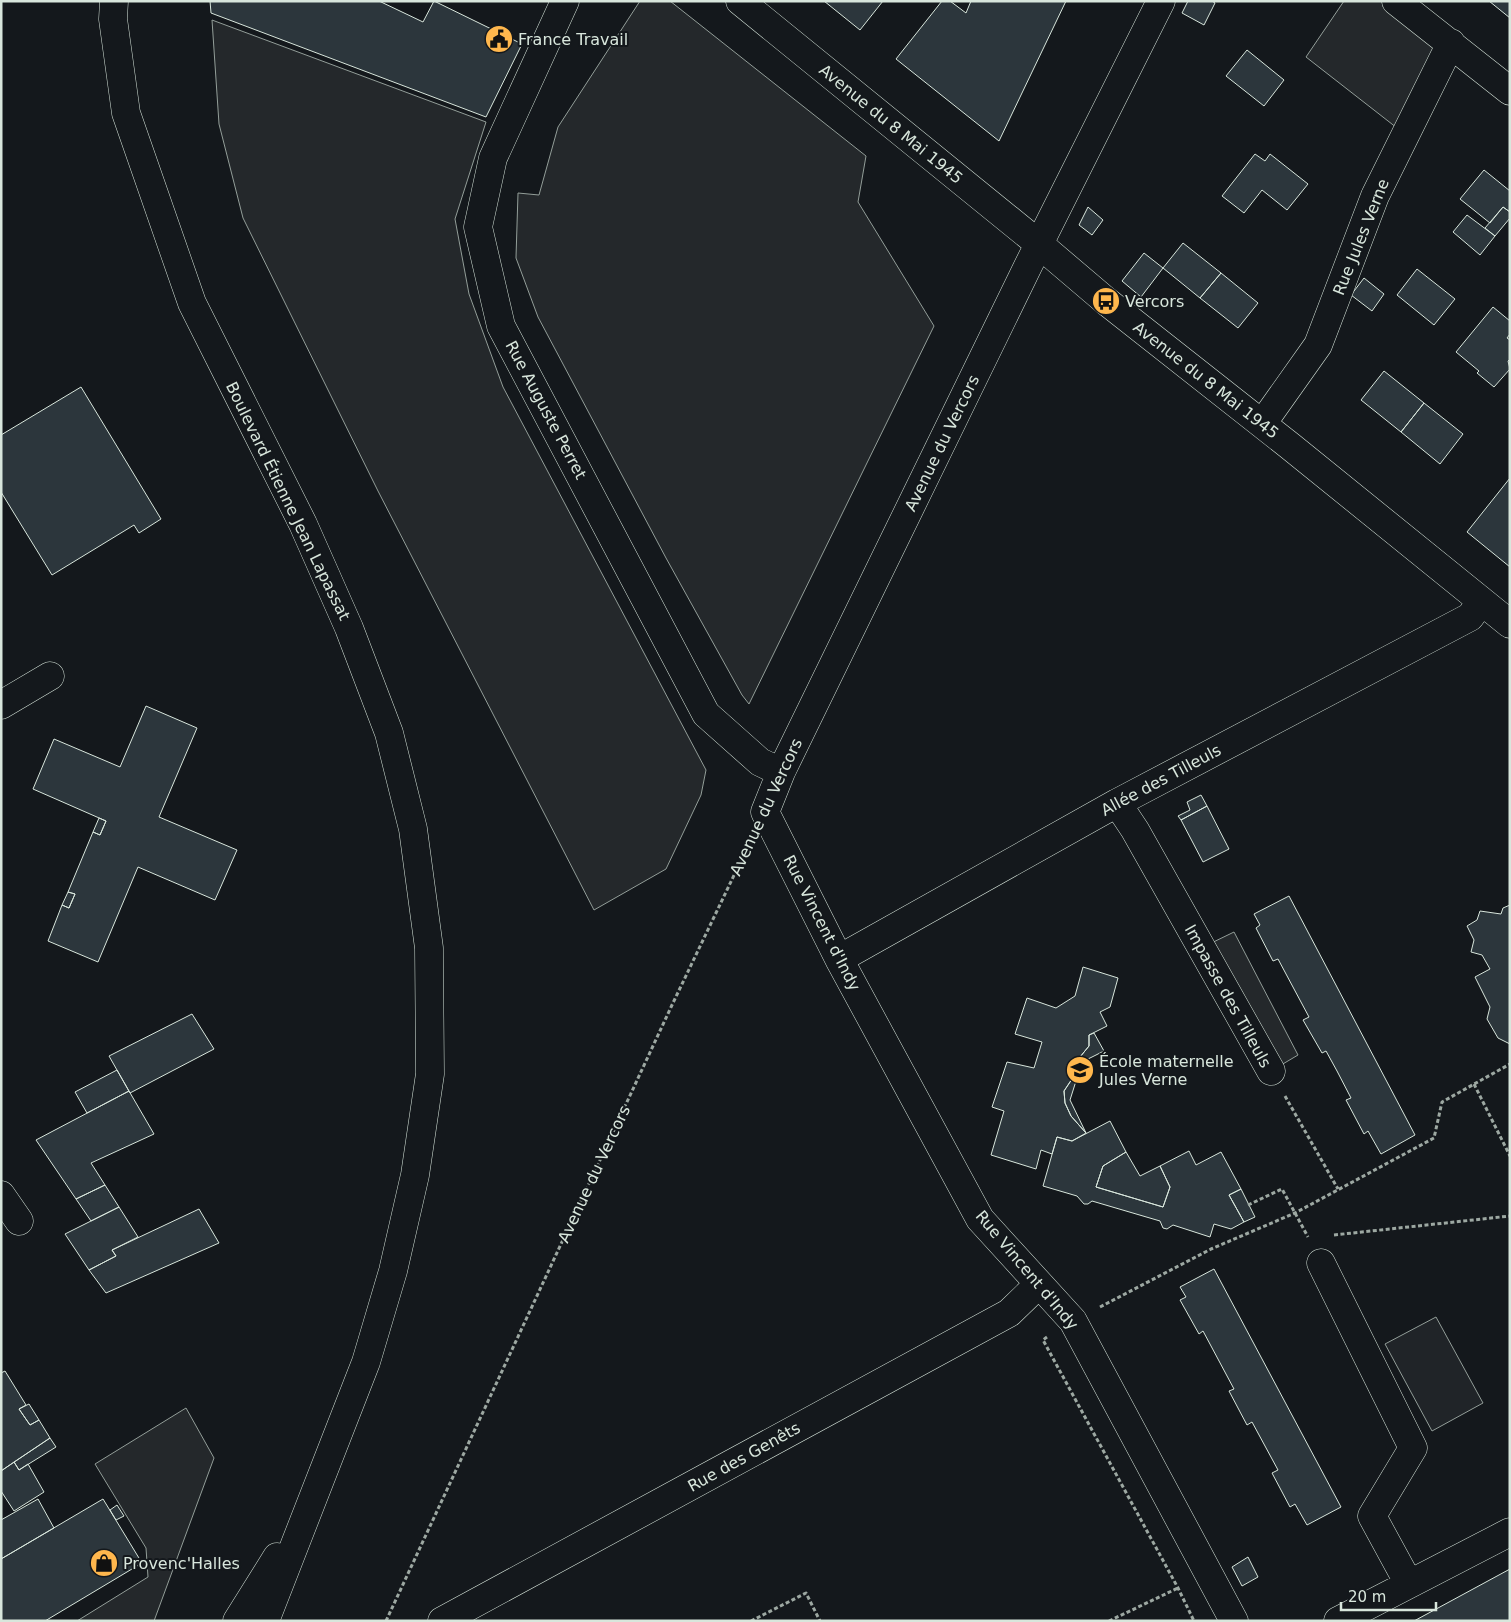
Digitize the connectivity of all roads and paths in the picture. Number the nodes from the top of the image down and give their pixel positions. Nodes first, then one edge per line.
1 (114, 1) edge
2 (565, 1) edge
3 (740, 1) edge
4 (1161, 1) edge
5 (1396, 1) edge
6 (1451, 44) junction
7 (1510, 91) edge
8 (1039, 244) junction
9 (1262, 424) junction
10 (1481, 602) junction
11 (1510, 624) edge
12 (50, 676) dead end
13 (1, 705) edge
14 (781, 772) junction
15 (1117, 803) junction
16 (765, 812) junction
17 (839, 959) junction
18 (1510, 1064) edge
19 (1271, 1071) joint
20 (1474, 1084) junction
21 (1510, 1156) edge
22 (1338, 1190) junction
23 (1, 1195) edge
24 (1248, 1205) dead end
25 (1295, 1213) junction
26 (1510, 1216) edge
27 (19, 1221) dead end
28 (1328, 1236) dead end
29 (1321, 1263) dead end
30 (1039, 1284) junction
31 (1073, 1321) junction
32 (310, 1503) junction
33 (1510, 1532) edge
34 (1409, 1584) junction
35 (1178, 1588) junction
36 (237, 1621) edge
37 (265, 1621) edge
38 (386, 1621) edge
39 (442, 1621) edge
40 (750, 1621) edge
41 (820, 1621) edge
42 (1109, 1621) edge
43 (1194, 1621) edge
44 (1234, 1621) edge
45 (1338, 1621) edge

1 - 32 street, Boulevard Étienne Jean Lapassat
2 - 14 street, Rue Auguste Perret
3 - 8 street, Avenue du 8 Mai 1945
4 - 8 street, Avenue du Vercors
5 - 6 street
6 - 7 street
6 - 9 street, Rue Jules Verne
8 - 9 street, Avenue du 8 Mai 1945
8 - 14 street, Avenue du Vercors
9 - 10 street, Avenue du 8 Mai 1945
10 - 11 street, Avenue du 8 Mai 1945
10 - 15 street, Allée des Tilleuls
12 - 13 street
14 - 16 street, Avenue du Vercors
15 - 17 street, Allée des Tilleuls
15 - 19 street, Impasse des Tilleuls
16 - 17 street, Rue Vincent d'Indy
16 - 38 path, Avenue du Vercors
17 - 30 street, Rue Vincent d'Indy
18 - 20 path
19 - 22 path, Impasse des Tilleuls
20 - 21 path
20 - 22 path
22 - 25 path
23 - 27 street
24 - 25 path
25 - 31 path
26 - 28 path
29 - 34 street
30 - 31 street, Rue Vincent d'Indy
30 - 39 street, Rue des Genêts
31 - 35 path
31 - 44 street, Rue Vincent d'Indy
32 - 36 street, Boulevard Étienne Jean Lapassat
32 - 37 street, Boulevard Étienne Jean Lapassat
33 - 34 street
34 - 45 street
35 - 42 path
35 - 43 path
40 - 41 path

